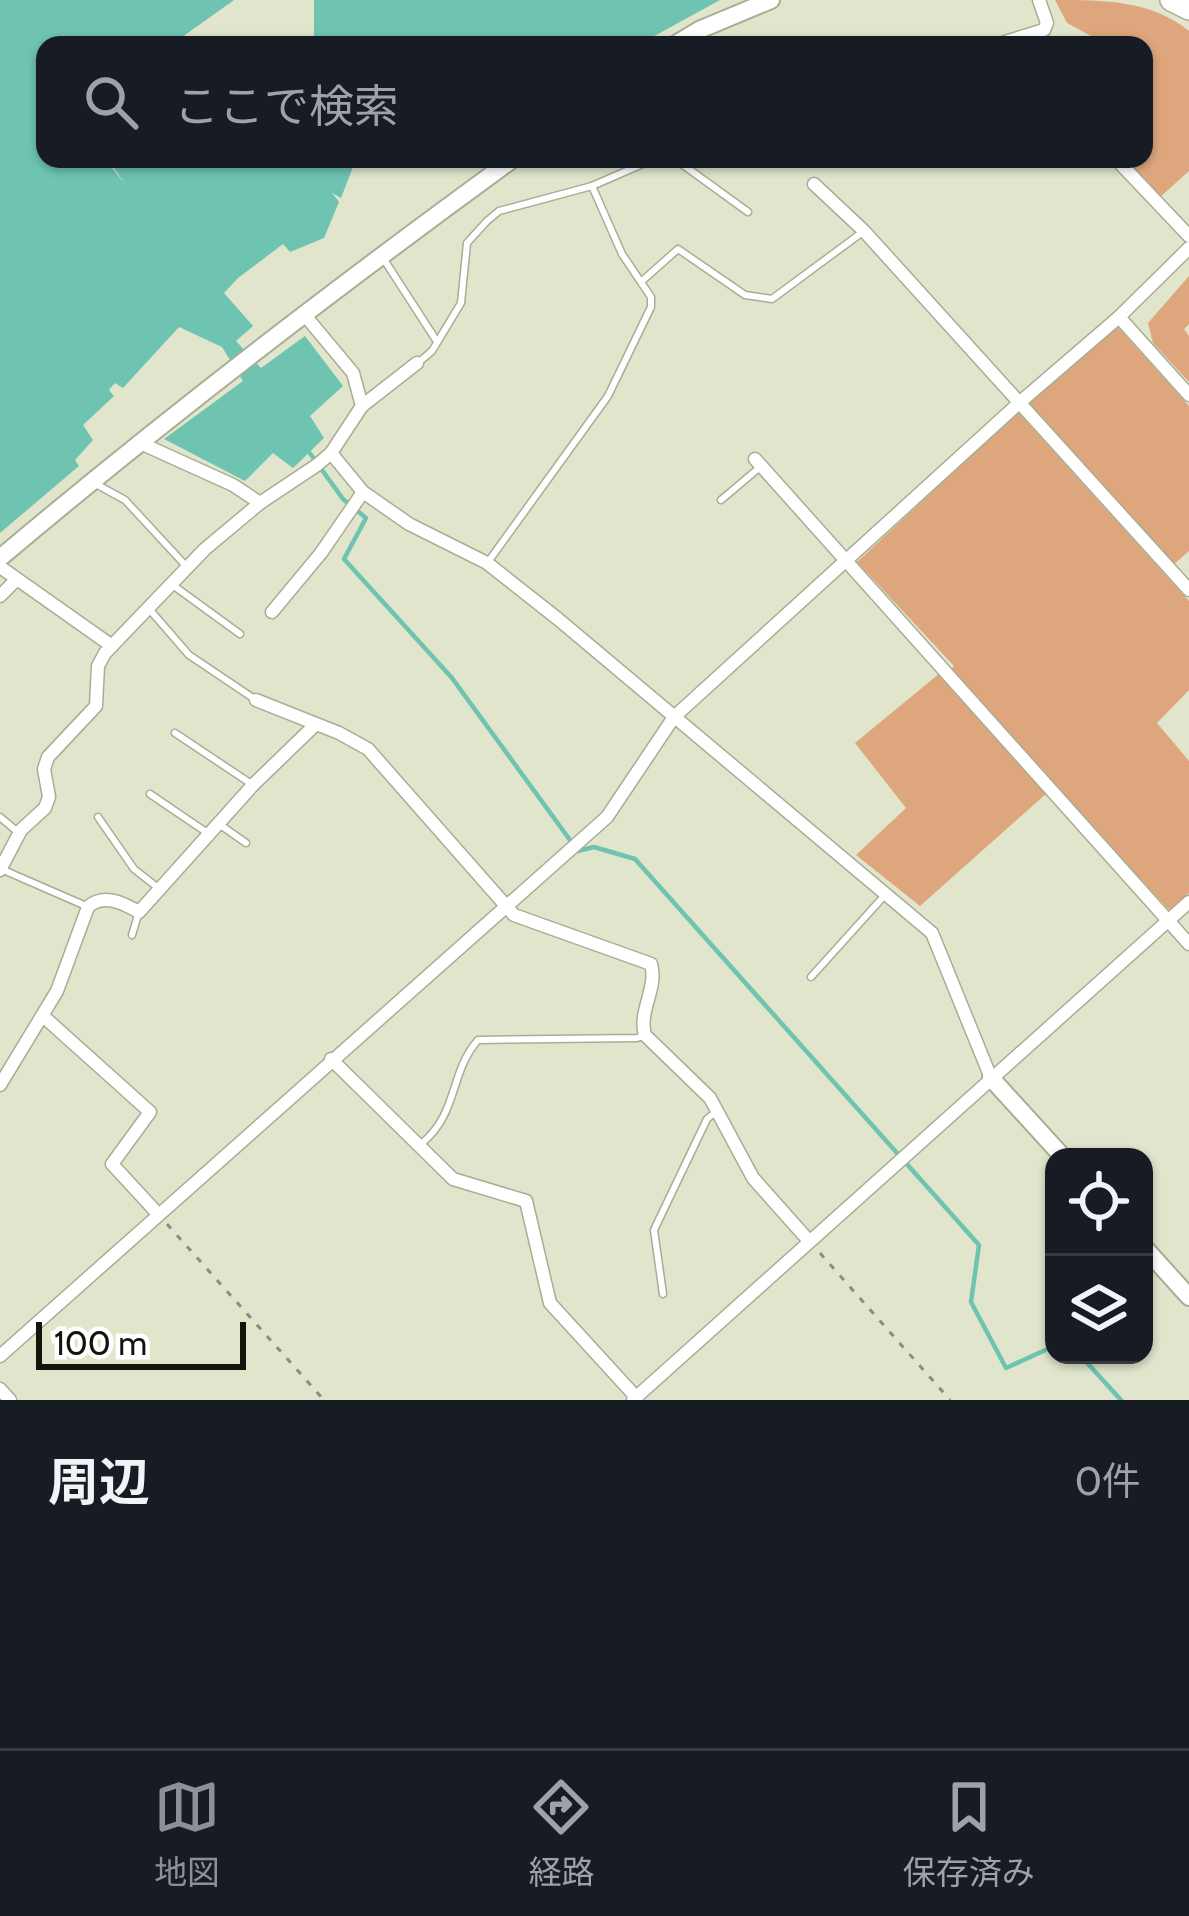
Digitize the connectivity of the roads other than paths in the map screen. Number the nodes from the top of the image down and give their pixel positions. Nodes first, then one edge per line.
1 (771, 0) edge
2 (1039, 0) edge
3 (690, 36) edge
4 (1026, 36) edge
5 (501, 168) edge
6 (633, 168) edge
7 (687, 168) edge
8 (1124, 168) edge
9 (814, 184) dead end
10 (592, 186) junction
11 (748, 212) dead end
12 (864, 231) junction
13 (1189, 236) edge
14 (1189, 248) edge
15 (381, 255) junction
16 (641, 281) junction
17 (303, 313) junction
18 (1120, 317) junction
19 (436, 340) junction
20 (417, 363) joint
21 (1189, 395) edge
22 (1018, 404) junction
23 (362, 406) junction
24 (139, 442) junction
25 (331, 453) junction
26 (758, 463) joint
27 (91, 482) junction
28 (363, 492) junction
29 (721, 500) dead end
30 (260, 503) junction
31 (0, 558) edge
32 (846, 562) junction
33 (487, 563) junction
34 (187, 566) junction
35 (0, 567) edge
36 (16, 579) junction
37 (171, 584) junction
38 (1189, 590) edge
39 (0, 596) edge
40 (149, 609) junction
41 (272, 612) dead end
42 (240, 634) dead end
43 (112, 646) junction
44 (256, 700) joint
45 (674, 717) junction
46 (315, 725) junction
47 (175, 733) dead end
48 (253, 785) junction
49 (150, 794) dead end
50 (0, 817) edge
51 (98, 817) dead end
52 (214, 829) junction
53 (19, 833) junction
54 (246, 843) dead end
55 (0, 870) edge
56 (160, 890) junction
57 (888, 892) junction
58 (1189, 902) edge
59 (506, 903) junction
60 (88, 907) junction
61 (140, 912) junction
62 (1168, 921) junction
63 (132, 935) dead end
64 (1189, 944) edge
65 (811, 977) dead end
66 (43, 1016) junction
67 (645, 1035) junction
68 (332, 1059) junction
69 (991, 1078) junction
70 (0, 1085) edge
71 (719, 1110) junction
72 (419, 1146) junction
73 (1055, 1148) edge
74 (158, 1214) junction
75 (809, 1241) junction
76 (1152, 1256) edge
77 (663, 1294) dead end
78 (1189, 1297) edge
79 (0, 1356) edge
80 (0, 1389) edge
81 (634, 1399) edge
82 (10, 1400) edge

1 - 3 street
2 - 4 street
5 - 15 street
6 - 10 lane
7 - 11 lane
8 - 13 street
9 - 12 street
10 - 16 lane
10 - 19 lane
12 - 16 lane
12 - 22 street
14 - 18 street
15 - 17 street
15 - 19 lane
16 - 33 lane
17 - 23 street
17 - 24 street
18 - 21 street
18 - 22 street
19 - 20 lane
20 - 23 street
22 - 32 street
22 - 38 street
23 - 25 street
24 - 27 street
24 - 30 street
25 - 28 street
25 - 30 street
26 - 29 lane
26 - 32 street
27 - 31 street
27 - 34 lane
28 - 33 street
28 - 41 street
30 - 34 street
32 - 45 street
32 - 62 street
33 - 45 street
34 - 37 street
35 - 36 street
36 - 39 street
36 - 43 street
37 - 40 street
37 - 42 lane
40 - 43 street
40 - 44 lane
43 - 53 street
44 - 46 street
45 - 57 street
45 - 59 street
46 - 48 street
46 - 59 street
47 - 48 lane
48 - 52 street
49 - 52 lane
50 - 53 lane
51 - 56 lane
52 - 54 lane
52 - 56 street
53 - 55 street
55 - 60 lane
56 - 61 street
57 - 65 lane
57 - 69 street
58 - 62 street
59 - 67 street
59 - 68 street
60 - 61 street
60 - 66 street
61 - 63 lane
62 - 64 street
62 - 69 street
66 - 70 street
66 - 74 street
67 - 71 street
67 - 72 lane
68 - 72 street
68 - 74 street
69 - 73 street
69 - 75 street
71 - 75 street
71 - 77 lane
72 - 81 street
74 - 79 street
75 - 81 street
76 - 78 street
80 - 82 street

